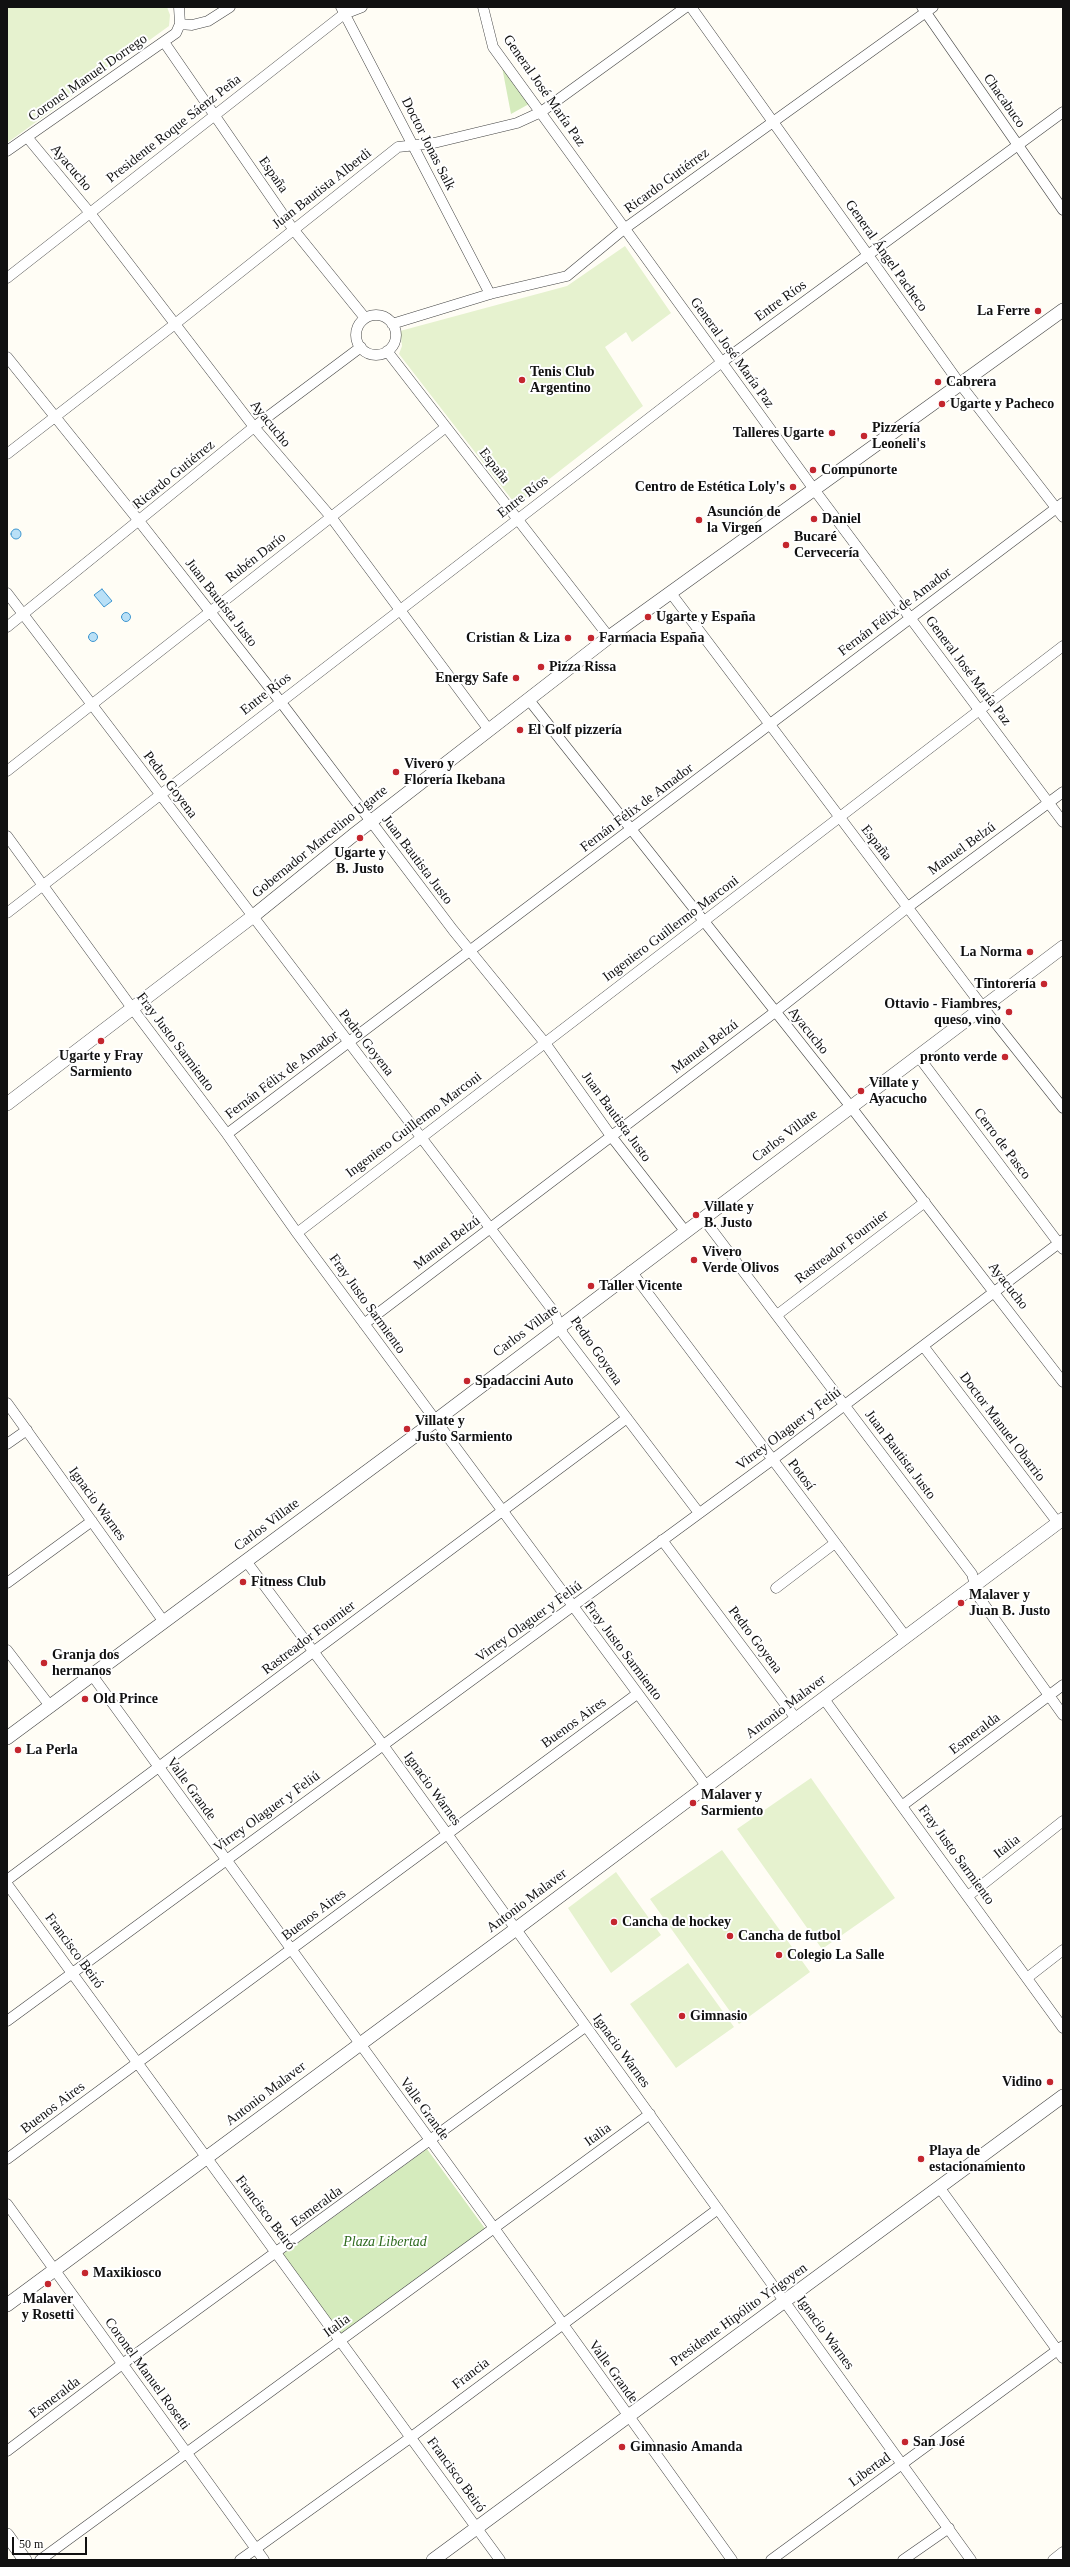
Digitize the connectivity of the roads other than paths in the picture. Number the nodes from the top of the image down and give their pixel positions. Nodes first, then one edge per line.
1 (178, 7) edge
2 (230, 7) edge
3 (362, 7) edge
4 (483, 7) edge
5 (686, 7) edge
6 (691, 7) edge
7 (927, 9) edge
8 (342, 11) edge
9 (180, 24) junction
10 (164, 42) junction
11 (541, 112) junction
12 (1063, 112) edge
13 (214, 115) junction
14 (774, 121) junction
15 (27, 137) junction
16 (412, 145) junction
17 (1018, 145) junction
18 (7, 151) edge
19 (1063, 210) edge
20 (90, 213) junction
21 (624, 229) junction
22 (293, 230) junction
23 (868, 255) junction
24 (7, 278) edge
25 (490, 294) junction
26 (1063, 310) edge
27 (365, 318) junction
28 (176, 324) junction
29 (392, 324) junction
30 (361, 347) junction
31 (387, 351) junction
32 (7, 357) edge
33 (722, 362) junction
34 (960, 384) junction
35 (54, 418) junction
36 (254, 427) junction
37 (446, 427) junction
38 (7, 454) edge
39 (813, 488) junction
40 (1060, 506) edge
41 (331, 517) junction
42 (1063, 517) edge
43 (518, 519) junction
44 (139, 521) junction
45 (670, 592) junction
46 (7, 593) edge
47 (400, 608) junction
48 (210, 612) junction
49 (23, 614) junction
50 (911, 618) junction
51 (7, 627) edge
52 (609, 637) junction
53 (1063, 646) edge
54 (529, 700) junction
55 (280, 701) junction
56 (91, 705) junction
57 (980, 710) junction
58 (769, 725) junction
59 (489, 730) junction
60 (7, 770) edge
61 (1063, 792) edge
62 (160, 795) junction
63 (1049, 803) junction
64 (839, 818) junction
65 (370, 821) junction
66 (1063, 822) edge
67 (632, 829) junction
68 (7, 836) edge
69 (43, 885) junction
70 (908, 907) junction
71 (7, 913) edge
72 (252, 917) junction
73 (704, 921) junction
74 (1063, 947) edge
75 (471, 952) junction
76 (982, 1006) junction
77 (132, 1008) junction
78 (775, 1012) junction
79 (349, 1043) junction
80 (545, 1043) junction
81 (918, 1056) junction
82 (9, 1099) edge
83 (1061, 1101) edge
84 (852, 1107) junction
85 (227, 1134) junction
86 (611, 1136) junction
87 (421, 1138) junction
88 (925, 1202) junction
89 (703, 1218) junction
90 (490, 1228) junction
91 (684, 1231) junction
92 (297, 1233) junction
93 (1061, 1244) edge
94 (631, 1271) junction
95 (995, 1292) junction
96 (777, 1315) junction
97 (364, 1324) junction
98 (560, 1326) junction
99 (924, 1347) junction
100 (1063, 1382) edge
101 (7, 1404) edge
102 (845, 1404) junction
103 (627, 1418) junction
104 (436, 1421) junction
105 (27, 1430) junction
106 (7, 1444) edge
107 (772, 1460) junction
108 (502, 1511) junction
109 (699, 1513) junction
110 (92, 1520) junction
111 (1060, 1522) edge
112 (662, 1540) junction
113 (835, 1542) junction
114 (246, 1561) junction
115 (7, 1583) edge
116 (975, 1585) junction
117 (776, 1588) dead end
118 (573, 1607) junction
119 (164, 1622) junction
120 (906, 1637) junction
121 (7, 1650) edge
122 (313, 1652) junction
123 (92, 1675) junction
124 (1063, 1686) edge
125 (637, 1694) junction
126 (1050, 1696) junction
127 (824, 1699) junction
128 (50, 1706) junction
129 (1063, 1715) edge
130 (797, 1720) junction
131 (7, 1738) edge
132 (383, 1745) junction
133 (158, 1768) junction
134 (707, 1787) junction
135 (903, 1805) junction
136 (1063, 1821) edge
137 (447, 1834) junction
138 (225, 1860) junction
139 (7, 1880) edge
140 (7, 1884) edge
141 (968, 1896) junction
142 (516, 1928) junction
143 (290, 1950) junction
144 (1063, 1950) edge
145 (74, 1974) junction
146 (1027, 1978) junction
147 (7, 2021) edge
148 (585, 2026) junction
149 (1063, 2028) edge
150 (359, 2044) junction
151 (138, 2062) junction
152 (1063, 2096) edge
153 (650, 2114) junction
154 (429, 2142) junction
155 (206, 2158) junction
156 (7, 2159) edge
157 (939, 2187) junction
158 (7, 2204) edge
159 (718, 2209) junction
160 (494, 2228) junction
161 (277, 2254) junction
162 (55, 2270) junction
163 (785, 2301) junction
164 (7, 2304) edge
165 (561, 2324) junction
166 (340, 2341) junction
167 (1061, 2351) edge
168 (121, 2365) junction
169 (628, 2416) junction
170 (410, 2438) junction
171 (7, 2452) edge
172 (187, 2453) junction
173 (902, 2464) junction
174 (477, 2528) junction
175 (948, 2528) junction
176 (7, 2535) edge
177 (256, 2549) junction
178 (1063, 2552) edge
179 (25, 2560) edge
180 (40, 2560) edge
181 (240, 2560) edge
182 (264, 2560) edge
183 (433, 2560) edge
184 (500, 2560) edge
185 (732, 2560) edge
186 (771, 2560) edge
187 (904, 2560) edge
188 (971, 2560) edge
189 (1053, 2560) edge

1 - 9 street
2 - 9 street
3 - 8 street, Presidente Roque Sáenz Peña
4 - 11 street, General José María Paz
5 - 11 street, Juan Bautista Alberdi
6 - 14 street, General Ángel Pacheco
7 - 14 street, Ricardo Gutiérrez
7 - 17 street, Chacabuco
8 - 13 street, Presidente Roque Sáenz Peña
8 - 16 street, Doctor Jonas Salk
9 - 10 street, Coronel Manuel Dorrego
10 - 13 street, España
10 - 15 street, Coronel Manuel Dorrego
11 - 16 street, Juan Bautista Alberdi
11 - 21 street, General José María Paz
12 - 17 street, Entre Ríos
13 - 20 street, Presidente Roque Sáenz Peña
13 - 22 street, España
14 - 21 street, Ricardo Gutiérrez
14 - 23 street, General Ángel Pacheco
15 - 18 street, Coronel Manuel Dorrego
15 - 20 street, Ayacucho
16 - 22 street, Juan Bautista Alberdi
16 - 25 street, Doctor Jonas Salk
17 - 19 street, Chacabuco
17 - 23 street, Entre Ríos
20 - 24 street, Presidente Roque Sáenz Peña
20 - 28 street, Ayacucho
21 - 25 street, Ricardo Gutiérrez
21 - 33 street, General José María Paz
22 - 27 street, España
22 - 28 street, Juan Bautista Alberdi
23 - 33 street, Entre Ríos
23 - 34 street, General Ángel Pacheco
25 - 29 street, Ricardo Gutiérrez
26 - 34 street, Gobernador Marcelino Ugarte
27 - 29 street
27 - 30 street
28 - 35 street, Juan Bautista Alberdi
28 - 36 street, Ayacucho
29 - 31 street
30 - 31 street
30 - 36 street, Ricardo Gutiérrez
31 - 37 street, España
32 - 35 street, Juan Bautista Justo
33 - 39 street, General José María Paz
33 - 43 street, Entre Ríos
34 - 39 street, Gobernador Marcelino Ugarte
34 - 40 street, General Ángel Pacheco
35 - 38 street, Juan Bautista Alberdi
35 - 44 street, Juan Bautista Justo
36 - 41 street, Ayacucho
36 - 44 street, Ricardo Gutiérrez
37 - 41 street, Rubén Darío
37 - 43 street, España
39 - 45 street, Gobernador Marcelino Ugarte
39 - 50 street, General José María Paz
40 - 42 street, General Ángel Pacheco
40 - 50 street, Fernán Félix de Amador
41 - 47 street, Ayacucho
41 - 48 street, Rubén Darío
43 - 47 street, Entre Ríos
43 - 52 street, España
44 - 48 street, Juan Bautista Justo
44 - 49 street, Ricardo Gutiérrez
45 - 52 street, Gobernador Marcelino Ugarte
45 - 58 street, España
46 - 49 street, Pedro Goyena
47 - 55 street, Entre Ríos
47 - 59 street, Ayacucho
48 - 55 street, Juan Bautista Justo
48 - 56 street, Rubén Darío
49 - 51 street, Ricardo Gutiérrez
49 - 56 street, Pedro Goyena
50 - 57 street, General José María Paz
50 - 58 street, Fernán Félix de Amador
52 - 54 street, Gobernador Marcelino Ugarte
53 - 57 street, Ingeniero Guillermo Marconi
54 - 59 street, Gobernador Marcelino Ugarte
54 - 67 street, Ayacucho
55 - 62 street, Entre Ríos
55 - 65 street, Juan Bautista Justo
56 - 60 street, Rubén Darío
56 - 62 street, Pedro Goyena
57 - 63 street, General José María Paz
57 - 64 street, Ingeniero Guillermo Marconi
58 - 64 street, España
58 - 67 street, Fernán Félix de Amador
59 - 65 street, Gobernador Marcelino Ugarte
61 - 63 street, Manuel Belzú
62 - 69 street, Entre Ríos
62 - 72 street, Pedro Goyena
63 - 66 street, General José María Paz
63 - 70 street, Manuel Belzú
64 - 70 street, España
64 - 73 street, Ingeniero Guillermo Marconi
65 - 72 street, Gobernador Marcelino Ugarte
65 - 75 street, Juan Bautista Justo
67 - 73 street, Ayacucho
67 - 75 street, Fernán Félix de Amador
68 - 69 street, Fray Justo Sarmiento
69 - 71 street, Entre Ríos
69 - 77 street, Fray Justo Sarmiento
70 - 76 street, España
70 - 78 street, Manuel Belzú
72 - 77 street, Gobernador Marcelino Ugarte
72 - 79 street, Pedro Goyena
73 - 78 street, Ayacucho
73 - 80 street, Ingeniero Guillermo Marconi
74 - 76 street, Carlos Villate
75 - 79 street, Fernán Félix de Amador
75 - 80 street, Juan Bautista Justo
76 - 81 street, Carlos Villate
76 - 83 street, España
77 - 82 street, Gobernador Marcelino Ugarte
77 - 85 street, Fray Justo Sarmiento
78 - 84 street, Ayacucho
78 - 86 street, Manuel Belzú
79 - 85 street, Fernán Félix de Amador
79 - 87 street, Pedro Goyena
80 - 86 street, Juan Bautista Justo
80 - 87 street, Ingeniero Guillermo Marconi
81 - 84 street, Carlos Villate
81 - 93 street, Cerro de Pasco
84 - 88 street, Ayacucho
84 - 89 street, Carlos Villate
85 - 92 street, Fray Justo Sarmiento
86 - 90 street, Manuel Belzú
86 - 91 street, Juan Bautista Justo
87 - 90 street, Pedro Goyena
87 - 92 street, Ingeniero Guillermo Marconi
88 - 95 street, Ayacucho
88 - 96 street, Rastreador Fournier
89 - 91 street, Carlos Villate
89 - 96 street, Juan Bautista Justo
90 - 97 street, Manuel Belzú
90 - 98 street, Pedro Goyena
91 - 94 street, Carlos Villate
92 - 97 street, Fray Justo Sarmiento
93 - 95 street, Virrey Olaguer y Feliú
94 - 98 street, Carlos Villate
94 - 107 street, Potosí
95 - 99 street, Virrey Olaguer y Feliú
95 - 100 street, Ayacucho
96 - 102 street, Juan Bautista Justo
97 - 104 street, Fray Justo Sarmiento
98 - 103 street, Pedro Goyena
98 - 104 street, Carlos Villate
99 - 102 street, Virrey Olaguer y Feliú
99 - 111 street, Doctor Manuel Obarrio
101 - 105 street, Ignacio Warnes
102 - 107 street, Virrey Olaguer y Feliú
102 - 116 street, Juan Bautista Justo
103 - 108 street, Rastreador Fournier
103 - 109 street, Pedro Goyena
104 - 108 street, Fray Justo Sarmiento
104 - 114 street, Carlos Villate
105 - 106 street
105 - 110 street, Ignacio Warnes
107 - 109 street, Virrey Olaguer y Feliú
107 - 113 street, Potosí
108 - 118 street, Fray Justo Sarmiento
108 - 122 street, Rastreador Fournier
109 - 112 street, Virrey Olaguer y Feliú
110 - 115 street
110 - 119 street, Ignacio Warnes
111 - 116 street, Antonio Malaver
112 - 118 street, Virrey Olaguer y Feliú
112 - 130 street, Pedro Goyena
113 - 117 street
113 - 120 street, Potosí
114 - 119 street, Carlos Villate
114 - 122 street, Ignacio Warnes
116 - 120 street, Antonio Malaver
116 - 126 street, Juan Bautista Justo
118 - 125 street, Fray Justo Sarmiento
118 - 132 street, Virrey Olaguer y Feliú
119 - 123 street, Carlos Villate
120 - 127 street, Antonio Malaver
121 - 128 street
122 - 132 street, Ignacio Warnes
122 - 133 street, Rastreador Fournier
123 - 128 street, Carlos Villate
123 - 133 street, Valle Grande
124 - 126 street, Esmeralda
125 - 134 street, Fray Justo Sarmiento
125 - 137 street, Buenos Aires
126 - 129 street, Juan Bautista Justo
126 - 135 street, Esmeralda
127 - 130 street, Antonio Malaver
127 - 135 street, Fray Justo Sarmiento
128 - 131 street, Carlos Villate
130 - 134 street, Antonio Malaver
132 - 137 street, Ignacio Warnes
132 - 138 street, Virrey Olaguer y Feliú
133 - 138 street, Valle Grande
133 - 139 street, Rastreador Fournier
134 - 142 street, Antonio Malaver
135 - 141 street, Fray Justo Sarmiento
136 - 141 street, Italia
137 - 142 street, Ignacio Warnes
137 - 143 street, Buenos Aires
138 - 143 street, Valle Grande
138 - 145 street, Virrey Olaguer y Feliú
140 - 145 street, Francisco Beiró
141 - 146 street, Fray Justo Sarmiento
142 - 148 street, Ignacio Warnes
142 - 150 street, Antonio Malaver
143 - 150 street, Valle Grande
143 - 151 street, Buenos Aires
144 - 146 street
145 - 147 street, Virrey Olaguer y Feliú
145 - 151 street, Francisco Beiró
146 - 149 street, Fray Justo Sarmiento
148 - 153 street, Ignacio Warnes
148 - 154 street, Esmeralda
150 - 154 street, Valle Grande
150 - 155 street, Antonio Malaver
151 - 155 street, Francisco Beiró
151 - 156 street, Buenos Aires
152 - 157 street, Presidente Hipólito Yrigoyen
153 - 159 street, Ignacio Warnes
153 - 160 street, Italia
154 - 160 street, Valle Grande
154 - 161 street, Esmeralda
155 - 161 street, Francisco Beiró
155 - 162 street, Antonio Malaver
157 - 163 street, Presidente Hipólito Yrigoyen
157 - 167 street
158 - 162 street, Coronel Manuel Rosetti
159 - 163 street, Ignacio Warnes
159 - 165 street, Francia
160 - 165 street, Valle Grande
160 - 166 street, Italia
161 - 166 street, Francisco Beiró
161 - 168 street, Esmeralda
162 - 164 street, Antonio Malaver
162 - 168 street, Coronel Manuel Rosetti
163 - 169 street, Presidente Hipólito Yrigoyen
163 - 173 street, Ignacio Warnes
165 - 169 street, Valle Grande
165 - 170 street, Francia
166 - 170 street, Francisco Beiró
166 - 172 street, Italia
167 - 173 street, Libertad
168 - 171 street, Esmeralda
168 - 172 street, Coronel Manuel Rosetti
169 - 174 street, Presidente Hipólito Yrigoyen
169 - 185 street, Valle Grande
170 - 174 street, Francisco Beiró
170 - 177 street, Francia
172 - 177 street, Coronel Manuel Rosetti
172 - 180 street, Italia
173 - 175 street, Ignacio Warnes
173 - 186 street, Libertad
174 - 183 street, Presidente Hipólito Yrigoyen
174 - 184 street, Francisco Beiró
175 - 187 street
175 - 188 street, Ignacio Warnes
176 - 179 street
177 - 181 street, Francia
177 - 182 street, Coronel Manuel Rosetti
178 - 189 street

